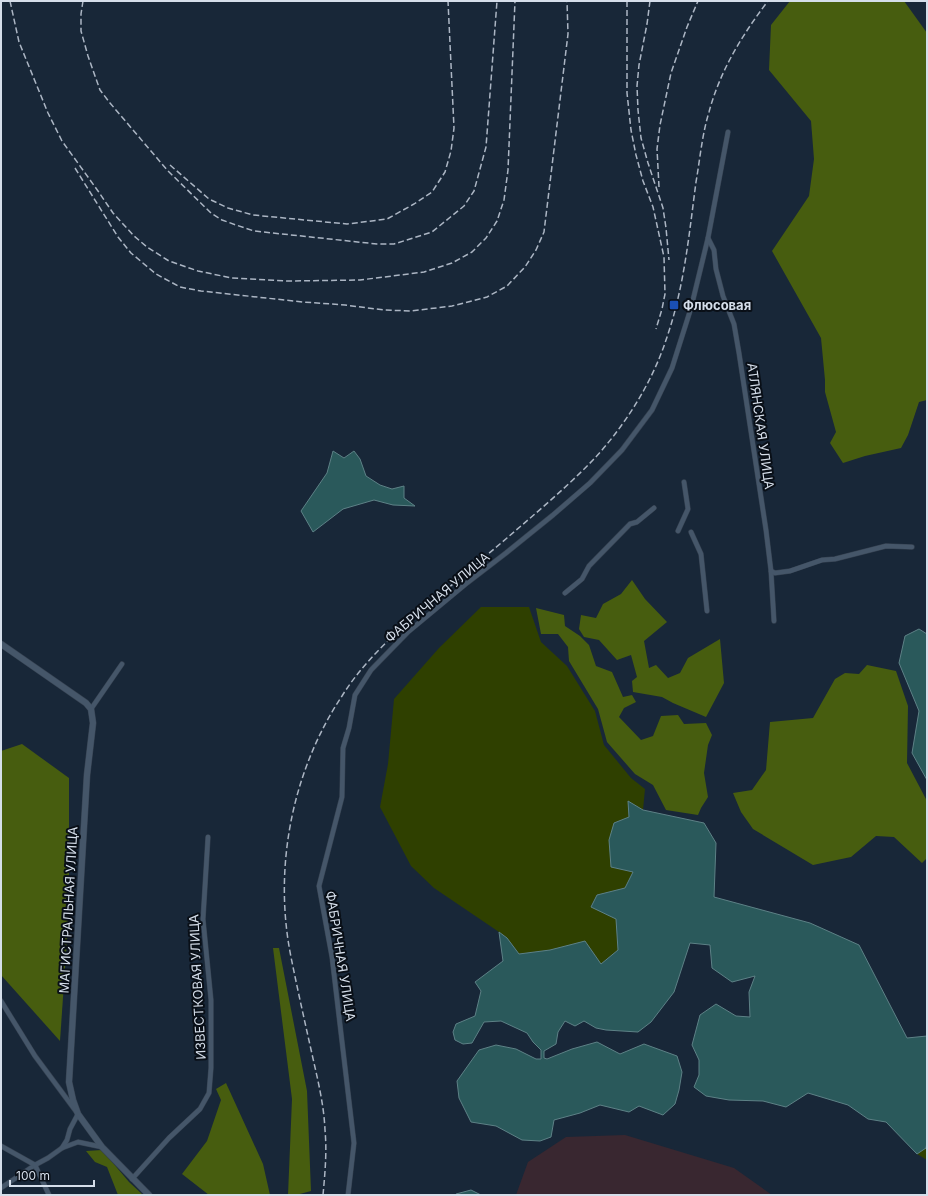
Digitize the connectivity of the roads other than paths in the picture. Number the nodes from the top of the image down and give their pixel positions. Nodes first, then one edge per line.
1 (728, 132) dead end
2 (708, 238) junction
3 (684, 482) dead end
4 (654, 508) dead end
5 (678, 531) dead end
6 (691, 532) dead end
7 (912, 547) dead end
8 (771, 571) junction
9 (565, 593) dead end
10 (707, 611) dead end
11 (774, 621) dead end
12 (1, 644) edge
13 (122, 664) dead end
14 (91, 709) junction
15 (208, 836) dead end
16 (1, 1000) edge
17 (78, 1114) junction
18 (1, 1146) edge
19 (102, 1146) junction
20 (62, 1148) junction
21 (35, 1165) junction
22 (132, 1179) junction
23 (1, 1188) edge
24 (49, 1195) edge
25 (149, 1195) edge
26 (348, 1195) edge

1 - 2 street, ФАБРИЧНАЯ УЛИЦА
2 - 8 street, АТЛЯНСКАЯ УЛИЦА
2 - 26 street, ФАБРИЧНАЯ УЛИЦА
3 - 5 street
4 - 9 street
6 - 10 street
7 - 8 street
8 - 11 street, АТЛЯНСКАЯ УЛИЦА
12 - 14 street
13 - 14 street
14 - 17 street, МАГИСТРАЛЬНАЯ УЛИЦА
15 - 22 street, ИЗВЕСТКОВАЯ УЛИЦА
16 - 17 street
17 - 19 street, МАГИСТРАЛЬНАЯ УЛИЦА
17 - 20 street
18 - 21 street
19 - 20 street
19 - 22 street, МАГИСТРАЛЬНАЯ УЛИЦА
20 - 21 street
21 - 23 street
21 - 24 street
22 - 25 street, МАГИСТРАЛЬНАЯ УЛИЦА

